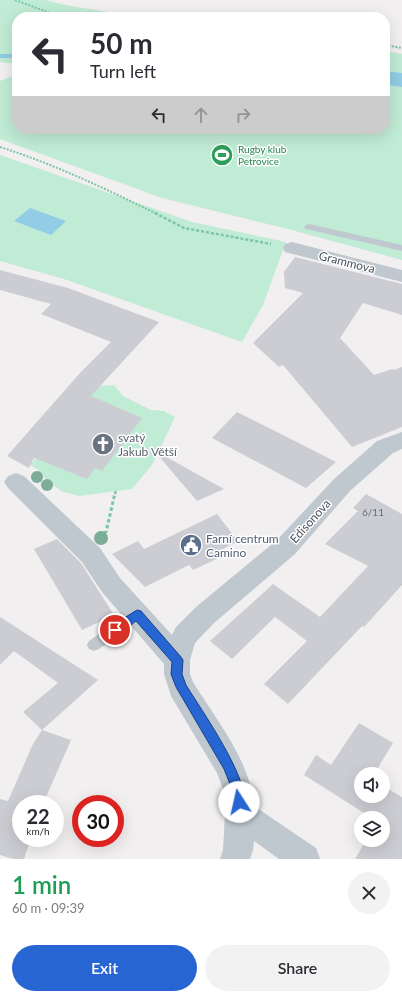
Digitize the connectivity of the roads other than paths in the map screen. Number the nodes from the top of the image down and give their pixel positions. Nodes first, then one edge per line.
1 (309, 227) dead end
2 (292, 248) road end
3 (402, 248) edge
4 (402, 276) edge
5 (402, 440) edge
6 (16, 482) dead end
7 (137, 614) junction
8 (94, 645) dead end
9 (178, 660) junction
10 (240, 814) junction
11 (235, 859) edge
12 (305, 859) edge

1 - 3 lane
2 - 4 street, Grammova
5 - 9 street, Edisonova
6 - 7 street
7 - 8 lane
7 - 9 street
9 - 10 street, Edisonova
10 - 11 street, Edisonova
10 - 12 street

